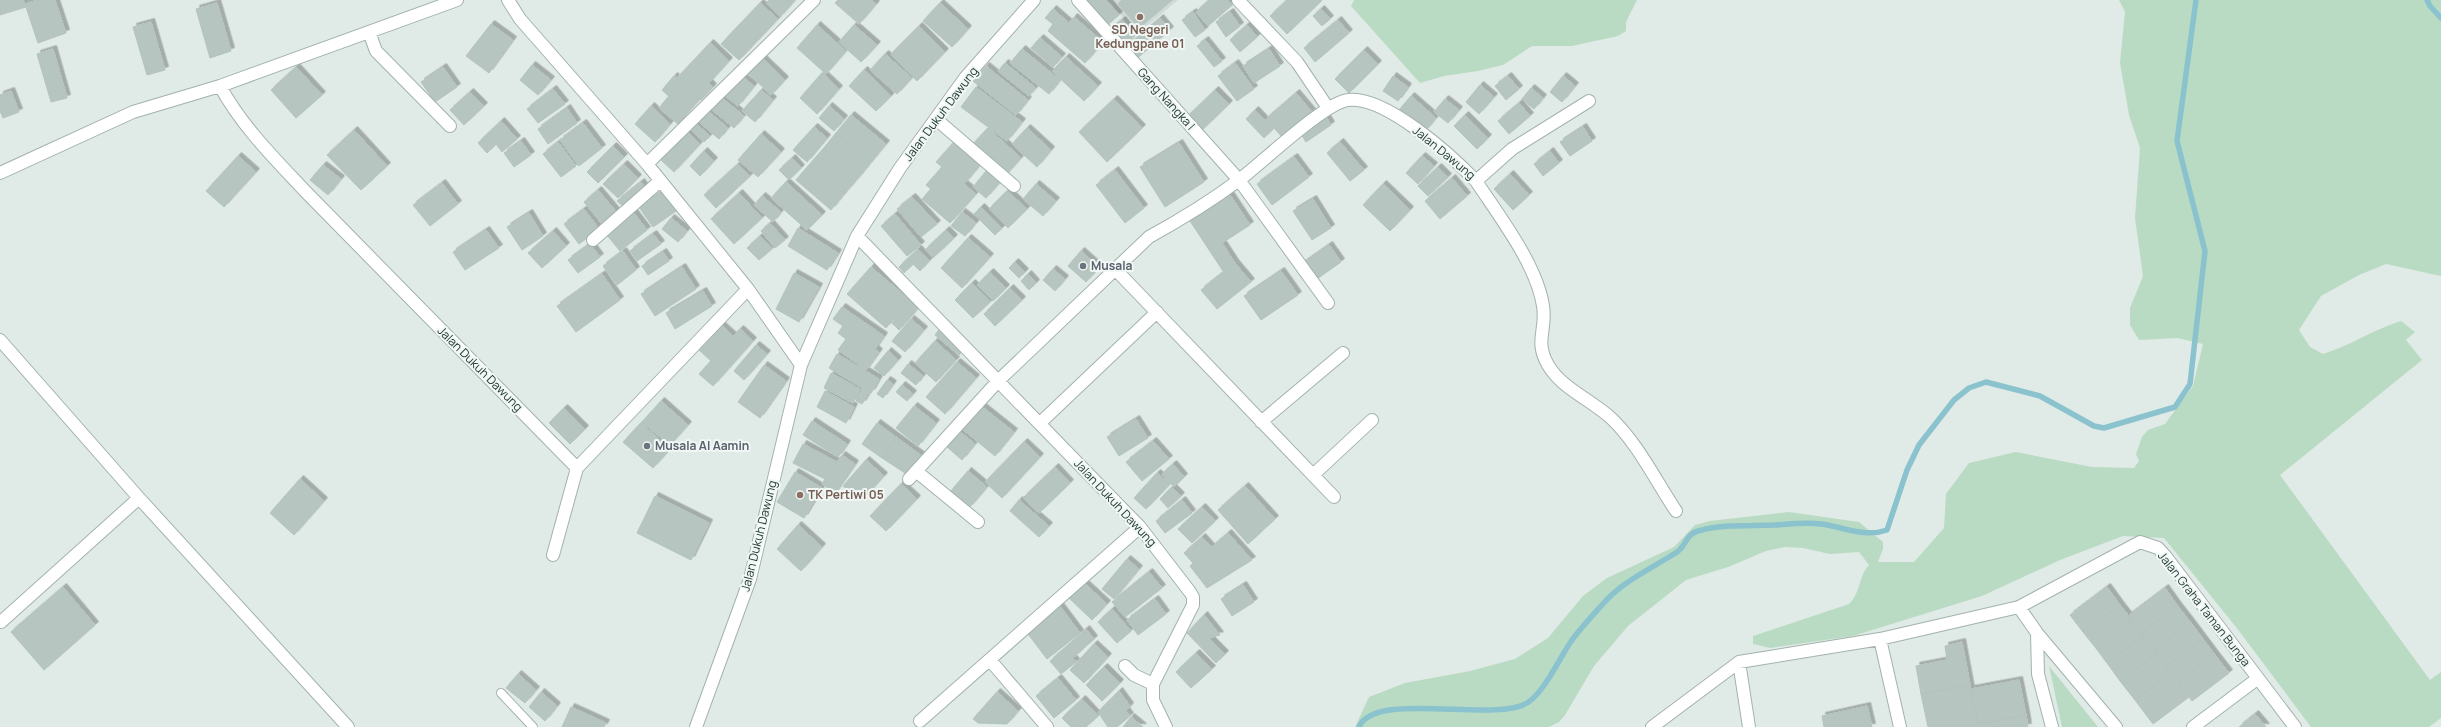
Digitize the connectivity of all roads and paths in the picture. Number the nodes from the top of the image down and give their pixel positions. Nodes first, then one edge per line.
1 (457, 0) edge
2 (508, 0) edge
3 (814, 0) edge
4 (1034, 0) edge
5 (1078, 0) edge
6 (1238, 0) edge
7 (369, 32) junction
8 (220, 86) junction
9 (1589, 101) dead end
10 (1328, 108) junction
11 (936, 119) junction
12 (450, 126) dead end
13 (647, 164) junction
14 (0, 173) edge
15 (1239, 180) junction
16 (660, 181) junction
17 (1476, 182) junction
18 (1014, 186) dead end
19 (857, 236) junction
20 (593, 240) dead end
21 (1115, 269) junction
22 (748, 289) junction
23 (1328, 303) dead end
24 (1157, 312) junction
25 (0, 340) edge
26 (1343, 353) dead end
27 (801, 365) junction
28 (998, 381) junction
29 (1372, 420) dead end
30 (1261, 422) junction
31 (1040, 423) junction
32 (577, 468) junction
33 (1313, 475) junction
34 (1334, 497) dead end
35 (138, 498) junction
36 (1676, 511) dead end
37 (978, 522) dead end
38 (1140, 527) junction
39 (553, 555) dead end
40 (2019, 608) junction
41 (1, 622) edge
42 (2037, 633) junction
43 (1880, 639) junction
44 (990, 660) junction
45 (1739, 662) junction
46 (1125, 666) dead end
47 (2258, 679) junction
48 (1153, 684) junction
49 (501, 693) dead end
50 (920, 721) dead end
51 (348, 727) edge
52 (533, 727) edge
53 (696, 727) edge
54 (1047, 727) edge
55 (1166, 727) edge
56 (1652, 727) edge
57 (1749, 727) edge
58 (1900, 727) edge
59 (2052, 727) edge
60 (2116, 727) edge
61 (2192, 727) edge
62 (2295, 727) edge

1 - 7 street
2 - 13 street
3 - 13 street
4 - 11 street, Jalan Dukuh Dawung
5 - 15 street, Gang Nangka I
6 - 10 street
7 - 8 street
7 - 12 street
8 - 14 street
8 - 32 street, Jalan Dukuh Dawung
9 - 17 street, Jalan Dawung
10 - 15 street
10 - 17 street, Jalan Dawung
11 - 18 street
11 - 19 street, Jalan Dukuh Dawung
13 - 16 street
15 - 21 street
15 - 23 street
16 - 20 street
16 - 22 street
17 - 36 street
19 - 27 street, Jalan Dukuh Dawung
19 - 28 street, Jalan Dukuh Dawung
21 - 24 street
21 - 28 street
22 - 27 street
22 - 32 street
24 - 30 street
24 - 31 street
25 - 35 street
26 - 30 street
27 - 53 street, Jalan Dukuh Dawung
28 - 31 street, Jalan Dukuh Dawung
28 - 37 street
29 - 33 street
30 - 33 street
31 - 38 street, Jalan Dukuh Dawung
32 - 39 street
33 - 34 street
35 - 41 street
35 - 51 street
38 - 44 street
38 - 48 street, Jalan Dukuh Dawung
40 - 42 street
40 - 43 street, Jalan Graha Taman Bunga
40 - 47 street, Jalan Graha Taman Bunga
42 - 59 street
42 - 60 street
43 - 45 street, Jalan Graha Taman Bunga
43 - 58 street
44 - 50 street
44 - 54 street
45 - 56 street, Jalan Graha Taman Bunga
45 - 57 street
46 - 48 street
47 - 61 street, Jalan Graha Taman Bunga
47 - 62 street, Jalan Graha Taman Bunga
48 - 55 street
49 - 52 lane

